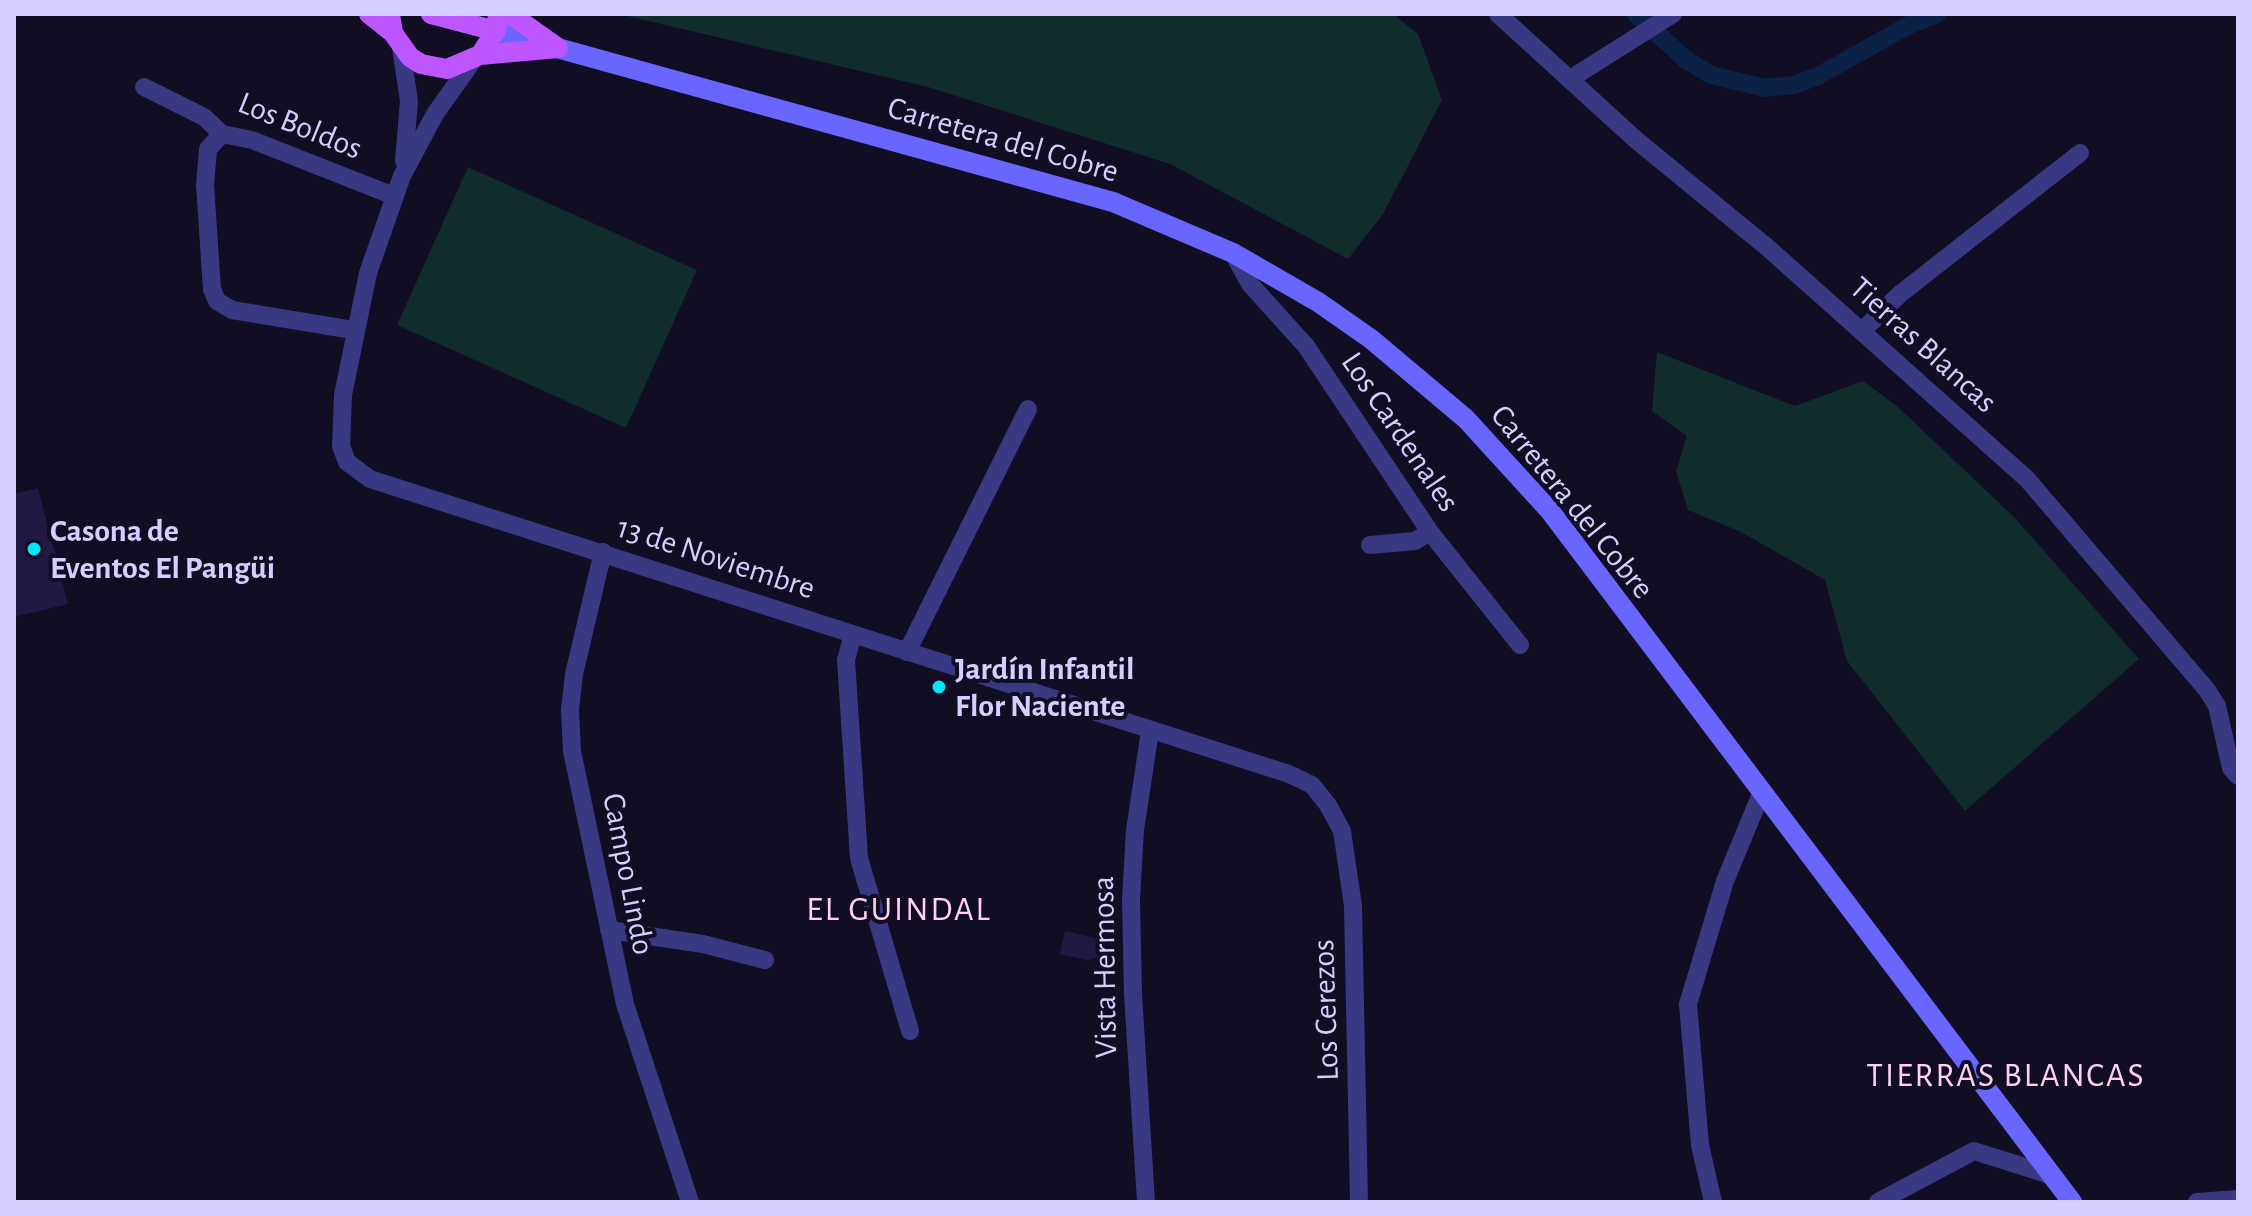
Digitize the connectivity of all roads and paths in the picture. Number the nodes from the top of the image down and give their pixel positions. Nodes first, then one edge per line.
1 (369, 14) edge
2 (510, 14) edge
3 (1498, 14) edge
4 (438, 16) edge
5 (1666, 18) edge
6 (497, 22) edge
7 (395, 32) edge
8 (558, 48) junction
9 (476, 58) junction
10 (1570, 79) junction
11 (144, 87) dead end
12 (222, 134) junction
13 (2080, 153) dead end
14 (402, 176) junction
15 (394, 196) junction
16 (1233, 253) junction
17 (353, 330) junction
18 (1862, 331) junction
19 (1028, 409) dead end
20 (1430, 532) junction
21 (1370, 545) dead end
22 (603, 552) junction
23 (853, 634) junction
24 (1520, 645) dead end
25 (907, 652) junction
26 (1150, 731) junction
27 (2238, 776) edge
28 (1761, 794) junction
29 (1336, 819) joint
30 (609, 930) junction
31 (765, 960) dead end
32 (910, 1031) dead end
33 (2050, 1175) junction
34 (2238, 1199) edge
35 (690, 1202) edge
36 (1146, 1202) edge
37 (1359, 1202) edge
38 (1713, 1202) edge
39 (1878, 1202) edge
40 (2072, 1202) edge
41 (2197, 1202) edge

1 - 7 main road
2 - 8 main road
3 - 10 street, Tierras Blancas
4 - 6 main road, Carretera del Cobre
5 - 10 street
6 - 8 main road, Carretera del Cobre
6 - 9 main road
7 - 9 main road
7 - 14 street, 13 de Noviembre
8 - 9 main road
8 - 16 main road, Carretera del Cobre
9 - 14 street, 13 de Noviembre
10 - 18 street, Tierras Blancas
11 - 12 street, Los Boldos
12 - 15 street, Los Boldos
12 - 17 street
13 - 18 street
14 - 15 street, 13 de Noviembre
15 - 17 street, 13 de Noviembre
16 - 20 street, Los Cardenales
16 - 28 main road, Carretera del Cobre
17 - 22 street, 13 de Noviembre
18 - 27 street, Tierras Blancas
19 - 25 street
20 - 21 street
20 - 24 street, Los Cardenales
22 - 23 street, 13 de Noviembre
22 - 30 street, Campo Lindo
23 - 25 street, 13 de Noviembre
23 - 32 street
25 - 26 street, 13 de Noviembre
26 - 29 street, 13 de Noviembre
26 - 36 street, Vista Hermosa
28 - 33 main road, Carretera del Cobre
28 - 38 street
29 - 37 street, Los Cerezos
30 - 31 street
30 - 35 street, Campo Lindo
33 - 39 street
33 - 40 main road, Carretera del Cobre
34 - 41 street

